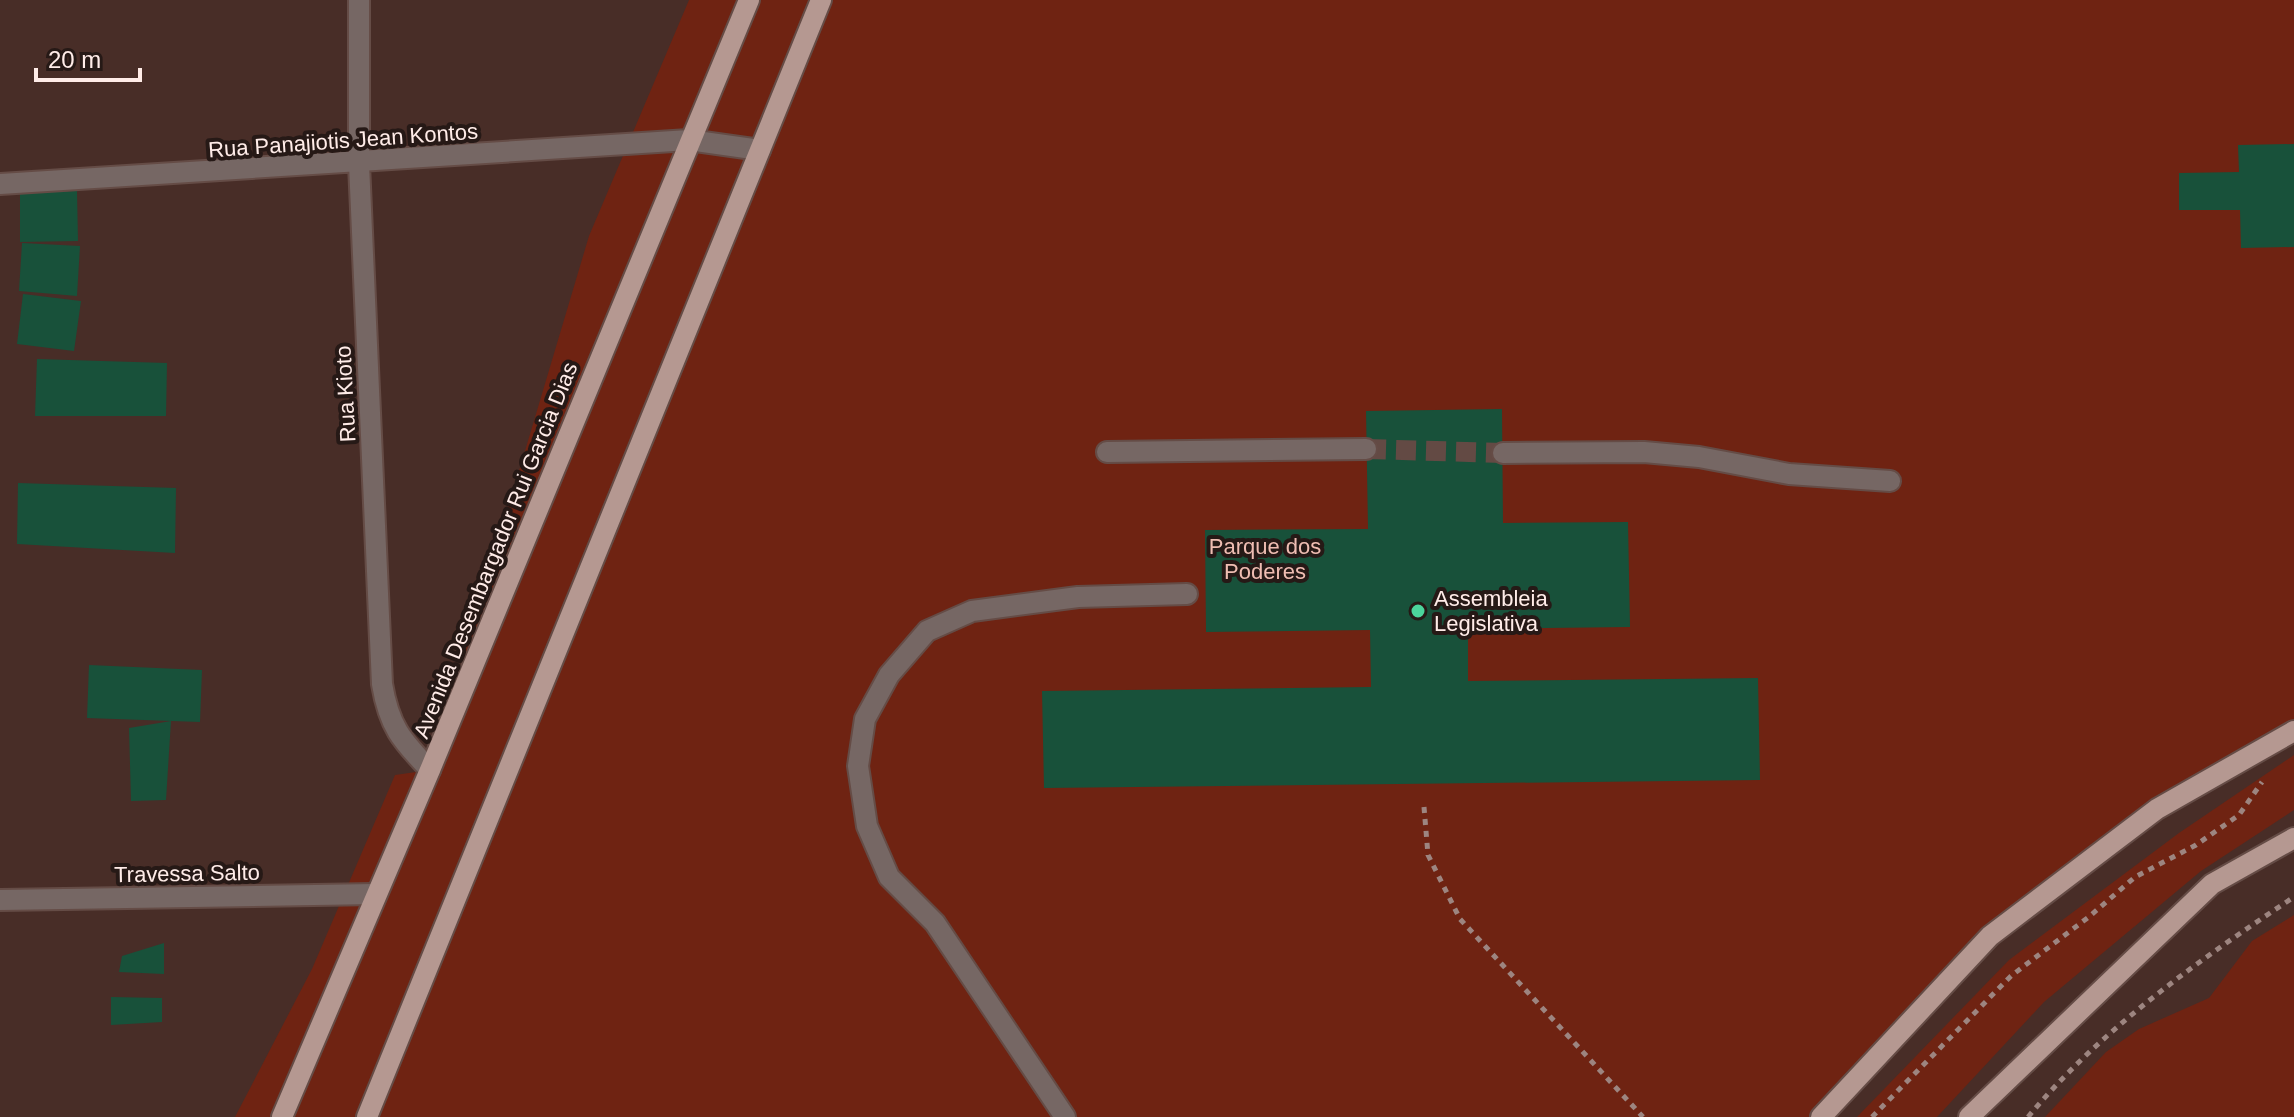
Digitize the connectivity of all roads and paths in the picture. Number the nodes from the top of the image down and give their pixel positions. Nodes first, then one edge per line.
1 (359, 0) edge
2 (749, 0) edge
3 (821, 0) edge
4 (689, 140) junction
5 (760, 150) junction
6 (359, 164) junction
7 (0, 184) edge
8 (1366, 449) tunnel mouth
9 (1107, 452) dead end
10 (1503, 453) tunnel mouth
11 (1890, 481) dead end
12 (1187, 594) dead end
13 (2294, 731) edge
14 (430, 770) junction
15 (2268, 770) dead end
16 (1424, 807) dead end
17 (2294, 838) edge
18 (375, 894) junction
19 (2294, 897) edge
20 (0, 900) edge
21 (282, 1117) edge
22 (367, 1117) edge
23 (1065, 1117) edge
24 (1643, 1117) edge
25 (1821, 1117) edge
26 (1872, 1117) edge
27 (1969, 1117) edge
28 (2028, 1117) edge

1 - 6 street, Rua Kioto
2 - 4 main road, Avenida Desembargador Rui Garcia Dias
3 - 5 main road
4 - 5 street, Rua Panajiotis Jean Kontos
4 - 6 street, Rua Panajiotis Jean Kontos
4 - 14 main road, Avenida Desembargador Rui Garcia Dias
5 - 22 main road
6 - 7 street, Rua Panajiotis Jean Kontos
6 - 14 street, Rua Kioto
8 - 9 street
10 - 11 street
12 - 23 street
13 - 25 main road
14 - 18 main road, Avenida Desembargador Rui Garcia Dias
15 - 26 path
16 - 24 path
17 - 27 main road
18 - 20 street, Travessa Salto
18 - 21 main road, Avenida Desembargador Rui Garcia Dias
19 - 28 path

